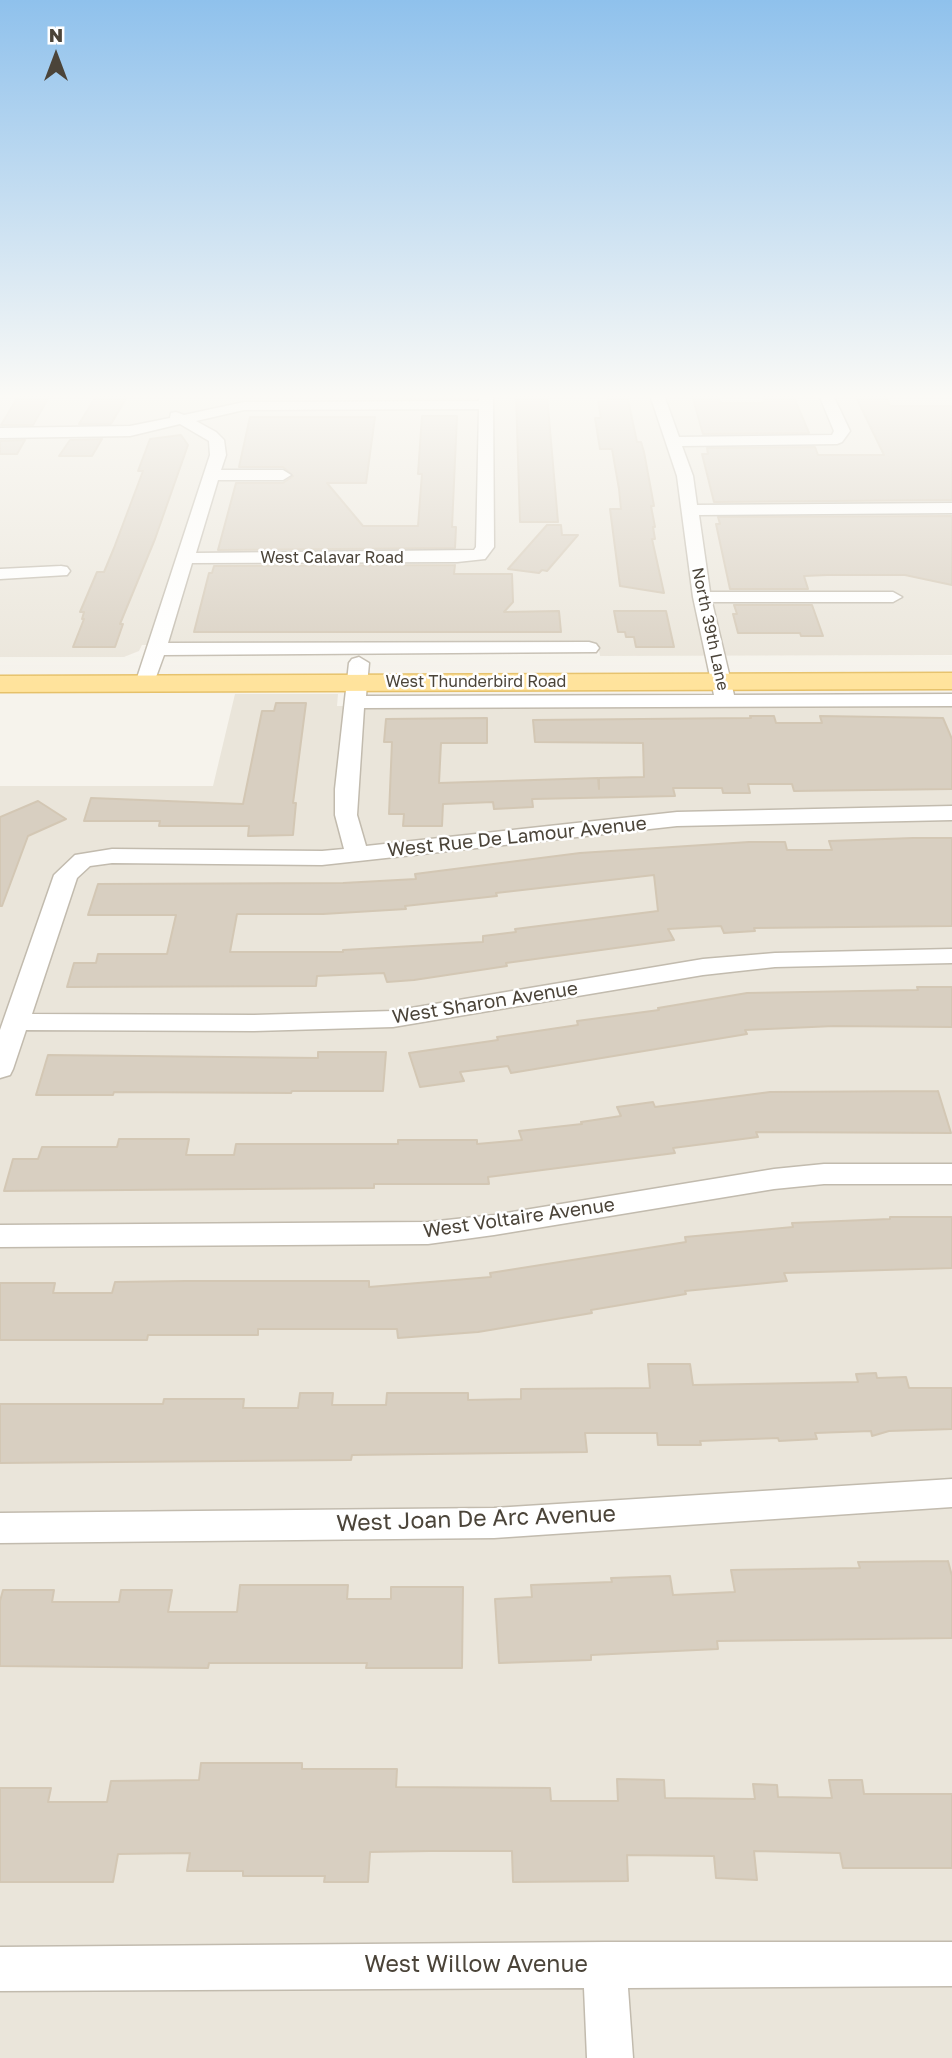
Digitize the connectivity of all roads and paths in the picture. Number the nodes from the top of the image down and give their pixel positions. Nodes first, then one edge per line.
1 (206, 491) edge
2 (485, 491) edge
3 (687, 491) edge
4 (952, 508) edge
5 (690, 510) junction
6 (479, 555) joint
7 (184, 558) junction
8 (61, 571) dead end
9 (0, 574) edge
10 (702, 597) junction
11 (893, 597) dead end
12 (540, 648) junction
13 (589, 648) dead end
14 (952, 662) edge
15 (566, 663) junction
16 (0, 664) edge
17 (151, 666) junction
18 (952, 681) edge
19 (357, 682) junction
20 (721, 682) junction
21 (0, 684) edge
22 (952, 700) edge
23 (952, 813) edge
24 (357, 855) junction
25 (952, 956) edge
26 (16, 1022) junction
27 (0, 1069) edge
28 (952, 1174) edge
29 (0, 1236) edge
30 (952, 1493) edge
31 (0, 1528) edge
32 (605, 1964) junction
33 (952, 1964) edge
34 (0, 1969) edge
35 (610, 2058) edge

1 - 7 street
2 - 6 street
3 - 5 street, North 39th Lane
4 - 5 street
5 - 10 street, North 39th Lane
6 - 7 street, West Calavar Road
7 - 17 street
8 - 9 street
10 - 11 street
10 - 20 street, North 39th Lane
12 - 13 street, West Thunderbird Road
12 - 15 street, West Thunderbird Road
12 - 17 street, West Thunderbird Road
14 - 20 main road, West Thunderbird Road
15 - 19 main road, West Thunderbird Road
15 - 20 main road, West Thunderbird Road
16 - 17 main road, West Thunderbird Road
17 - 19 main road, West Thunderbird Road
17 - 21 main road, West Thunderbird Road
18 - 20 main road, West Thunderbird Road
19 - 20 main road, West Thunderbird Road
19 - 24 street
20 - 22 street, West Thunderbird Road
23 - 24 street, West Rue De Lamour Avenue
24 - 26 street, West Rue De Lamour Avenue
25 - 26 street, West Sharon Avenue
26 - 27 street
28 - 29 street, West Voltaire Avenue
30 - 31 street, West Joan De Arc Avenue
32 - 33 street, West Willow Avenue
32 - 34 street, West Willow Avenue
32 - 35 street

